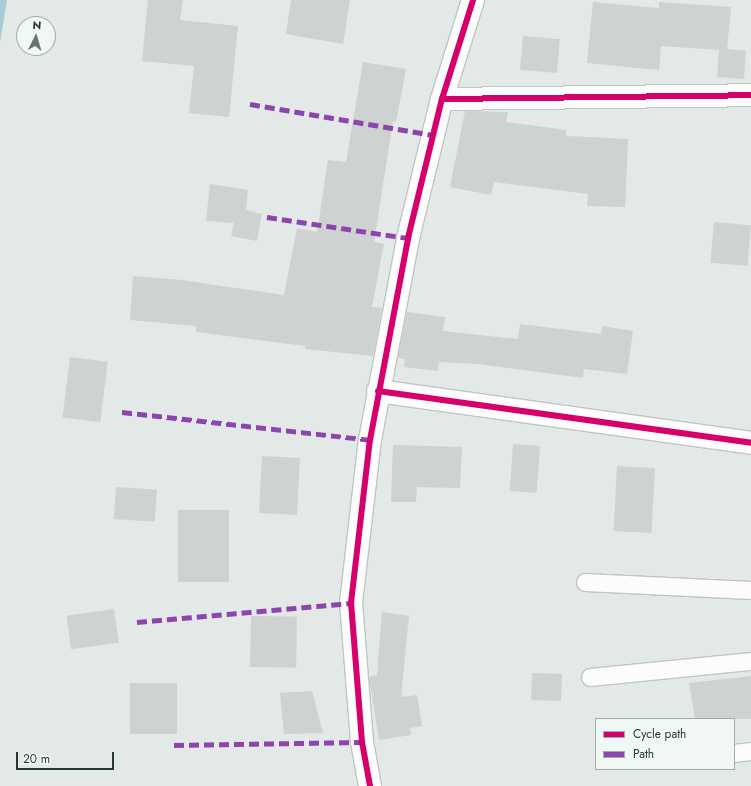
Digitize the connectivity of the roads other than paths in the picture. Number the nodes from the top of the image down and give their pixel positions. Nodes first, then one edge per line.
1 (473, 0) edge
2 (751, 95) edge
3 (442, 99) junction
4 (378, 391) junction
5 (751, 443) edge
6 (585, 582) dead end
7 (751, 590) edge
8 (751, 661) edge
9 (590, 677) dead end
10 (751, 751) edge
11 (735, 752) edge
12 (370, 786) edge

1 - 3 street
2 - 3 street
3 - 4 street
4 - 5 street
4 - 12 street
6 - 7 lane
8 - 9 lane
10 - 11 lane

